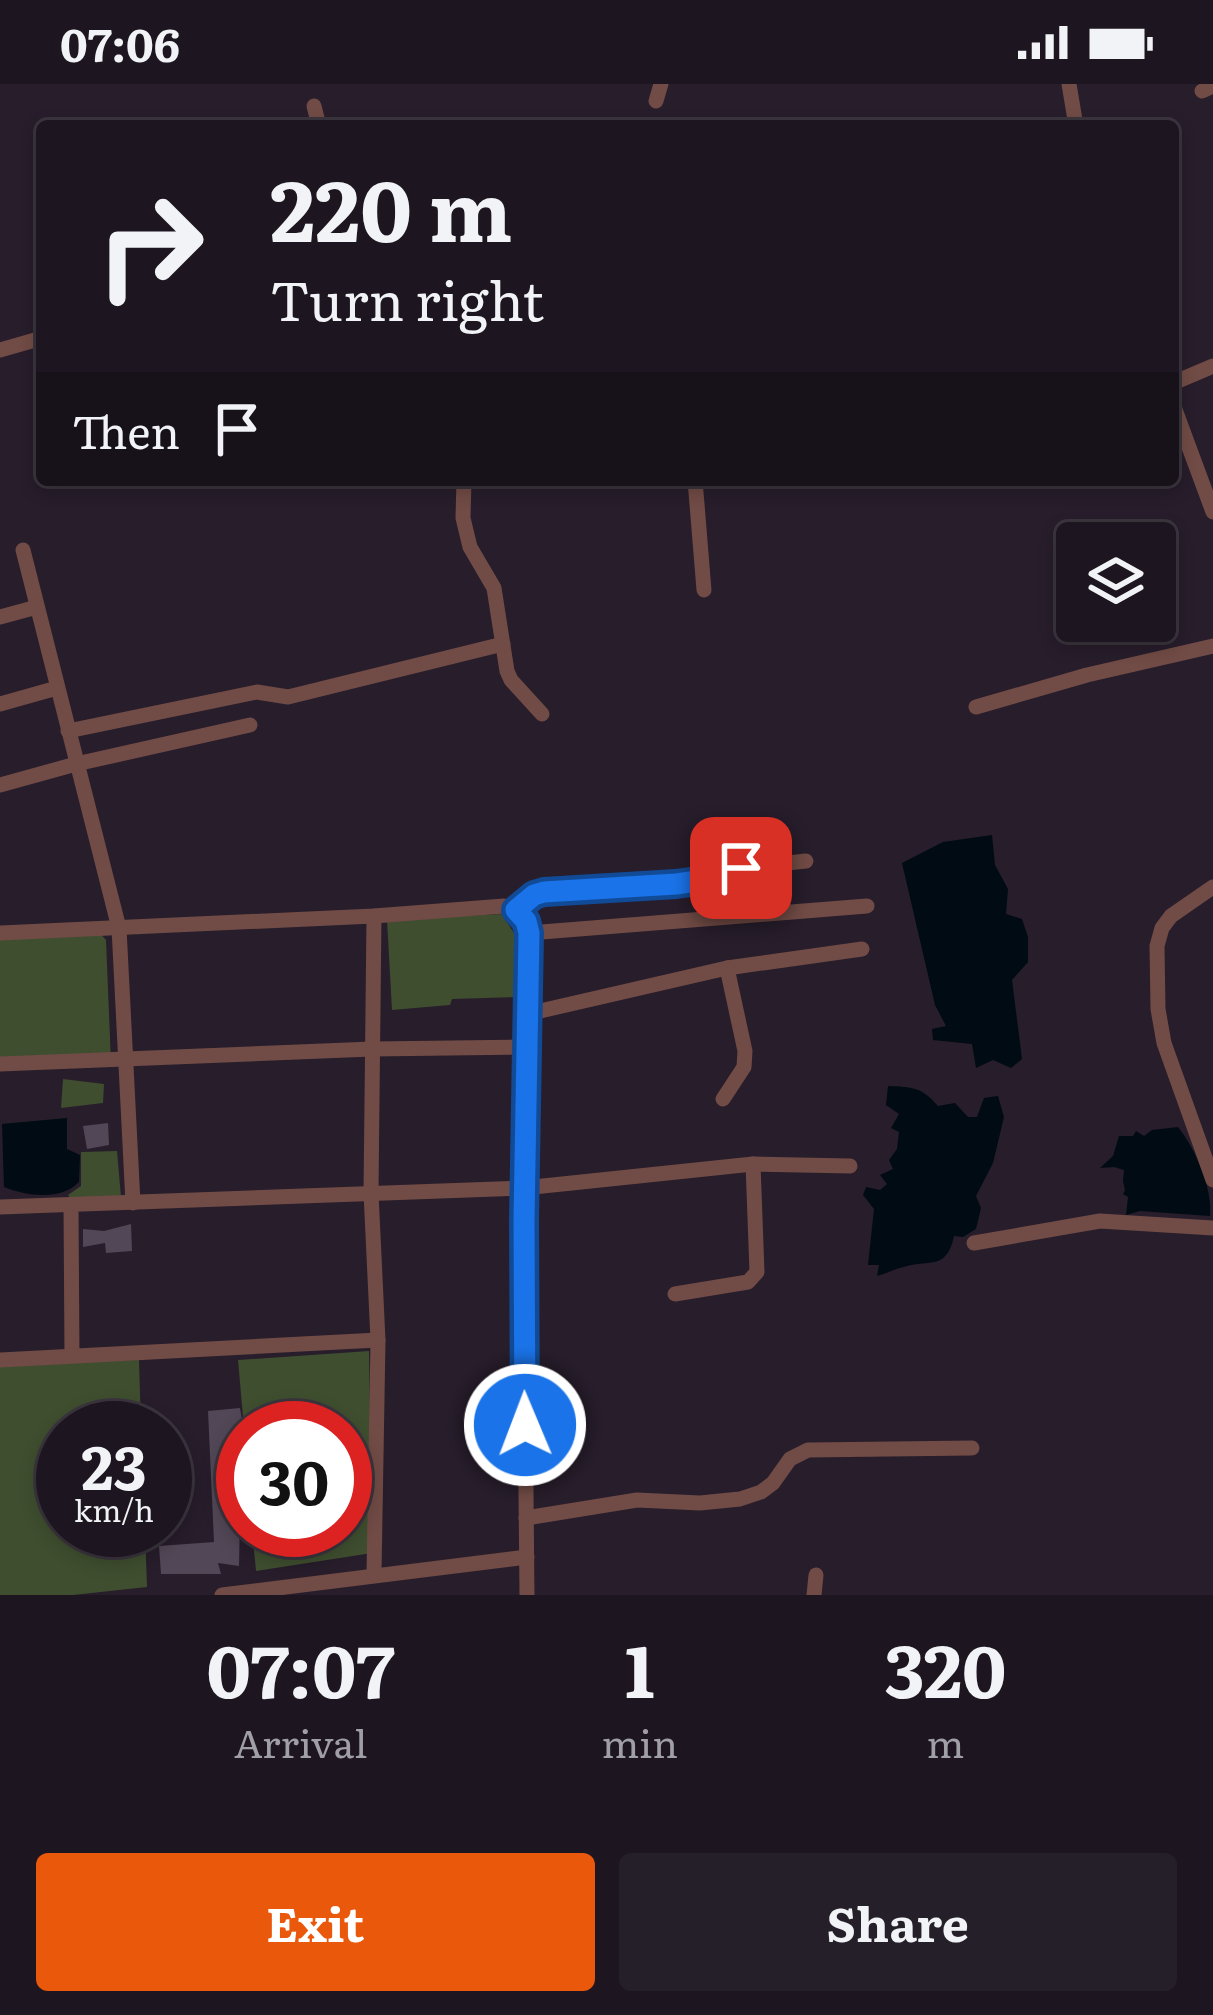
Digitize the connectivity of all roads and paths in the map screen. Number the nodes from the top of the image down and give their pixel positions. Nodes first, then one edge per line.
1 (1069, 84) edge
2 (314, 106) dead end
3 (318, 120) edge
4 (1075, 120) edge
5 (36, 340) edge
6 (0, 350) edge
7 (1213, 366) edge
8 (1179, 380) edge
9 (1179, 420) edge
10 (464, 486) edge
11 (695, 486) edge
12 (1213, 512) edge
13 (23, 550) dead end
14 (704, 590) dead end
15 (37, 607) junction
16 (0, 617) edge
17 (503, 644) junction
18 (1213, 646) edge
19 (57, 688) junction
20 (0, 704) edge
21 (976, 707) dead end
22 (542, 714) dead end
23 (250, 725) dead end
24 (68, 731) junction
25 (76, 764) junction
26 (0, 785) edge
27 (806, 861) dead end
28 (1213, 887) edge
29 (867, 906) dead end
30 (516, 910) junction
31 (374, 916) junction
32 (118, 928) junction
33 (0, 933) edge
34 (529, 933) junction
35 (862, 949) dead end
36 (727, 968) junction
37 (527, 1014) junction
38 (526, 1047) junction
39 (373, 1049) junction
40 (125, 1058) junction
41 (0, 1064) edge
42 (723, 1099) dead end
43 (753, 1164) junction
44 (850, 1166) dead end
45 (1213, 1180) edge
46 (524, 1188) junction
47 (371, 1193) junction
48 (134, 1203) junction
49 (71, 1205) junction
50 (0, 1207) edge
51 (1213, 1228) edge
52 (974, 1243) dead end
53 (676, 1294) dead end
54 (378, 1340) junction
55 (72, 1356) junction
56 (0, 1360) edge
57 (972, 1448) dead end
58 (526, 1518) junction
59 (527, 1557) junction
60 (374, 1574) junction
61 (815, 1575) dead end
62 (222, 1595) edge
63 (527, 1595) edge
64 (814, 1595) edge

1 - 4 street
2 - 3 street
5 - 6 street
7 - 8 street
9 - 12 street
10 - 17 street
11 - 14 street
13 - 15 street
15 - 16 street
15 - 19 street
17 - 22 street
17 - 24 street
18 - 21 street
19 - 20 street
19 - 24 street
23 - 25 street
24 - 25 street
25 - 26 street
25 - 32 street
27 - 30 street
28 - 45 street
29 - 34 street
30 - 31 street
30 - 34 street
31 - 32 street
31 - 39 street
32 - 33 street
32 - 40 street
34 - 37 street
35 - 36 street
36 - 37 street
36 - 42 street
37 - 38 street
38 - 39 street
38 - 46 street
39 - 40 street
39 - 47 street
40 - 41 street
40 - 48 street
43 - 44 street
43 - 46 street
43 - 53 street
46 - 47 street
46 - 58 street
47 - 48 street
47 - 54 street
48 - 49 street
49 - 50 street
49 - 55 street
51 - 52 street
54 - 55 street
54 - 60 street
55 - 56 street
57 - 58 street
58 - 59 street
59 - 60 street
59 - 63 street
60 - 62 street
61 - 64 street

